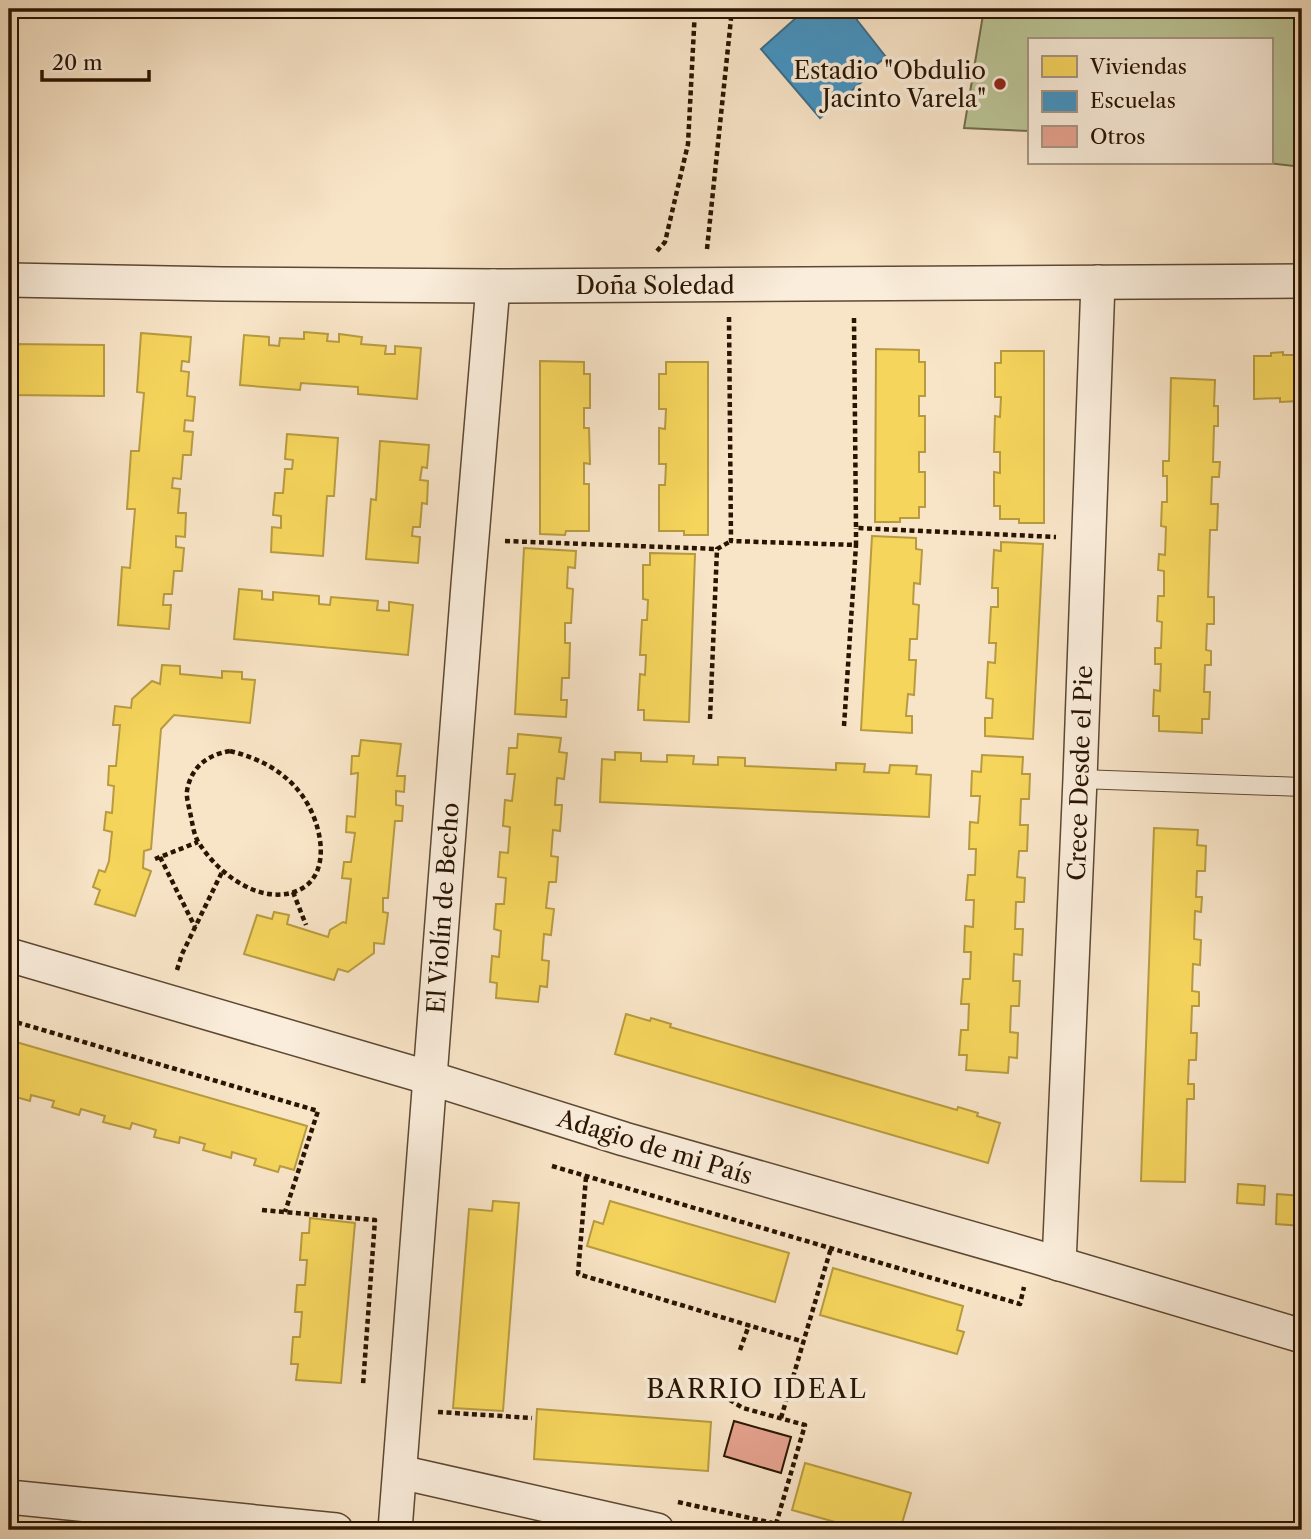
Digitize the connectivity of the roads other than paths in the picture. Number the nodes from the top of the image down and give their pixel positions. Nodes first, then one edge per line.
1 (9, 280) edge
2 (1302, 281) edge
3 (1098, 282) junction
4 (494, 286) junction
5 (1080, 779) junction
6 (1302, 787) edge
7 (9, 954) edge
8 (430, 1078) junction
9 (1046, 1260) junction
10 (1302, 1336) edge
11 (400, 1472) junction
12 (9, 1497) edge
13 (336, 1530) edge
14 (396, 1530) edge
15 (657, 1530) edge

1 - 4 street, Doña Soledad
2 - 3 street, Doña Soledad
3 - 4 street, Doña Soledad
3 - 5 street, Crece Desde el Pie
4 - 8 street, El Violín de Becho
5 - 6 lane
5 - 9 street, Crece Desde el Pie
7 - 8 street, Adagio de mi País
8 - 9 street, Adagio de mi País
8 - 11 street, El Violín de Becho
9 - 10 street, Adagio de mi País
11 - 14 street, El Violín de Becho
11 - 15 street
12 - 13 street

